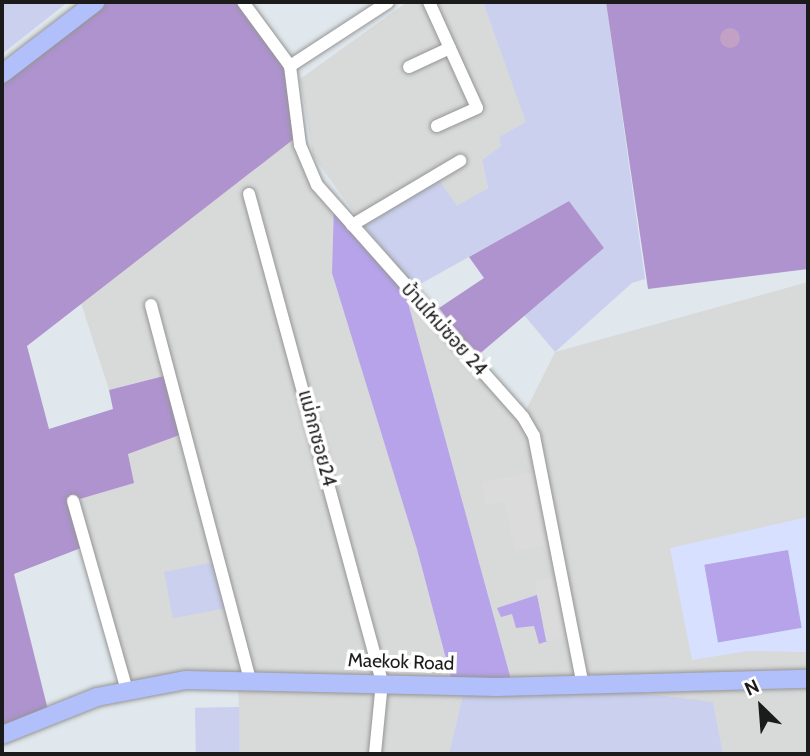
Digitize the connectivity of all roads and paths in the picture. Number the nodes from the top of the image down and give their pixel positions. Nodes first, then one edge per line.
1 (96, 2) edge
2 (243, 2) edge
3 (388, 2) edge
4 (429, 2) edge
5 (450, 48) junction
6 (290, 66) junction
7 (409, 67) dead end
8 (2, 74) edge
9 (437, 126) dead end
10 (460, 161) dead end
11 (249, 194) dead end
12 (352, 225) junction
13 (151, 304) dead end
14 (73, 501) dead end
15 (250, 679) junction
16 (808, 679) edge
17 (382, 682) junction
18 (583, 686) junction
19 (127, 691) junction
20 (2, 735) edge
21 (375, 754) edge

1 - 8 street
2 - 6 street, บ้านใหม่ซอย 24
3 - 6 street
4 - 5 street
5 - 7 street
5 - 9 street
6 - 12 street, บ้านใหม่ซอย 24
10 - 12 street
11 - 17 street, แม่กกซอย24
12 - 18 street, บ้านใหม่ซอย 24
13 - 15 street
14 - 19 street
15 - 17 street, Maekok Road
15 - 19 street, Maekok Road
16 - 18 street, Maekok Road
17 - 18 street, Maekok Road
17 - 21 street
19 - 20 street, Maekok Road

